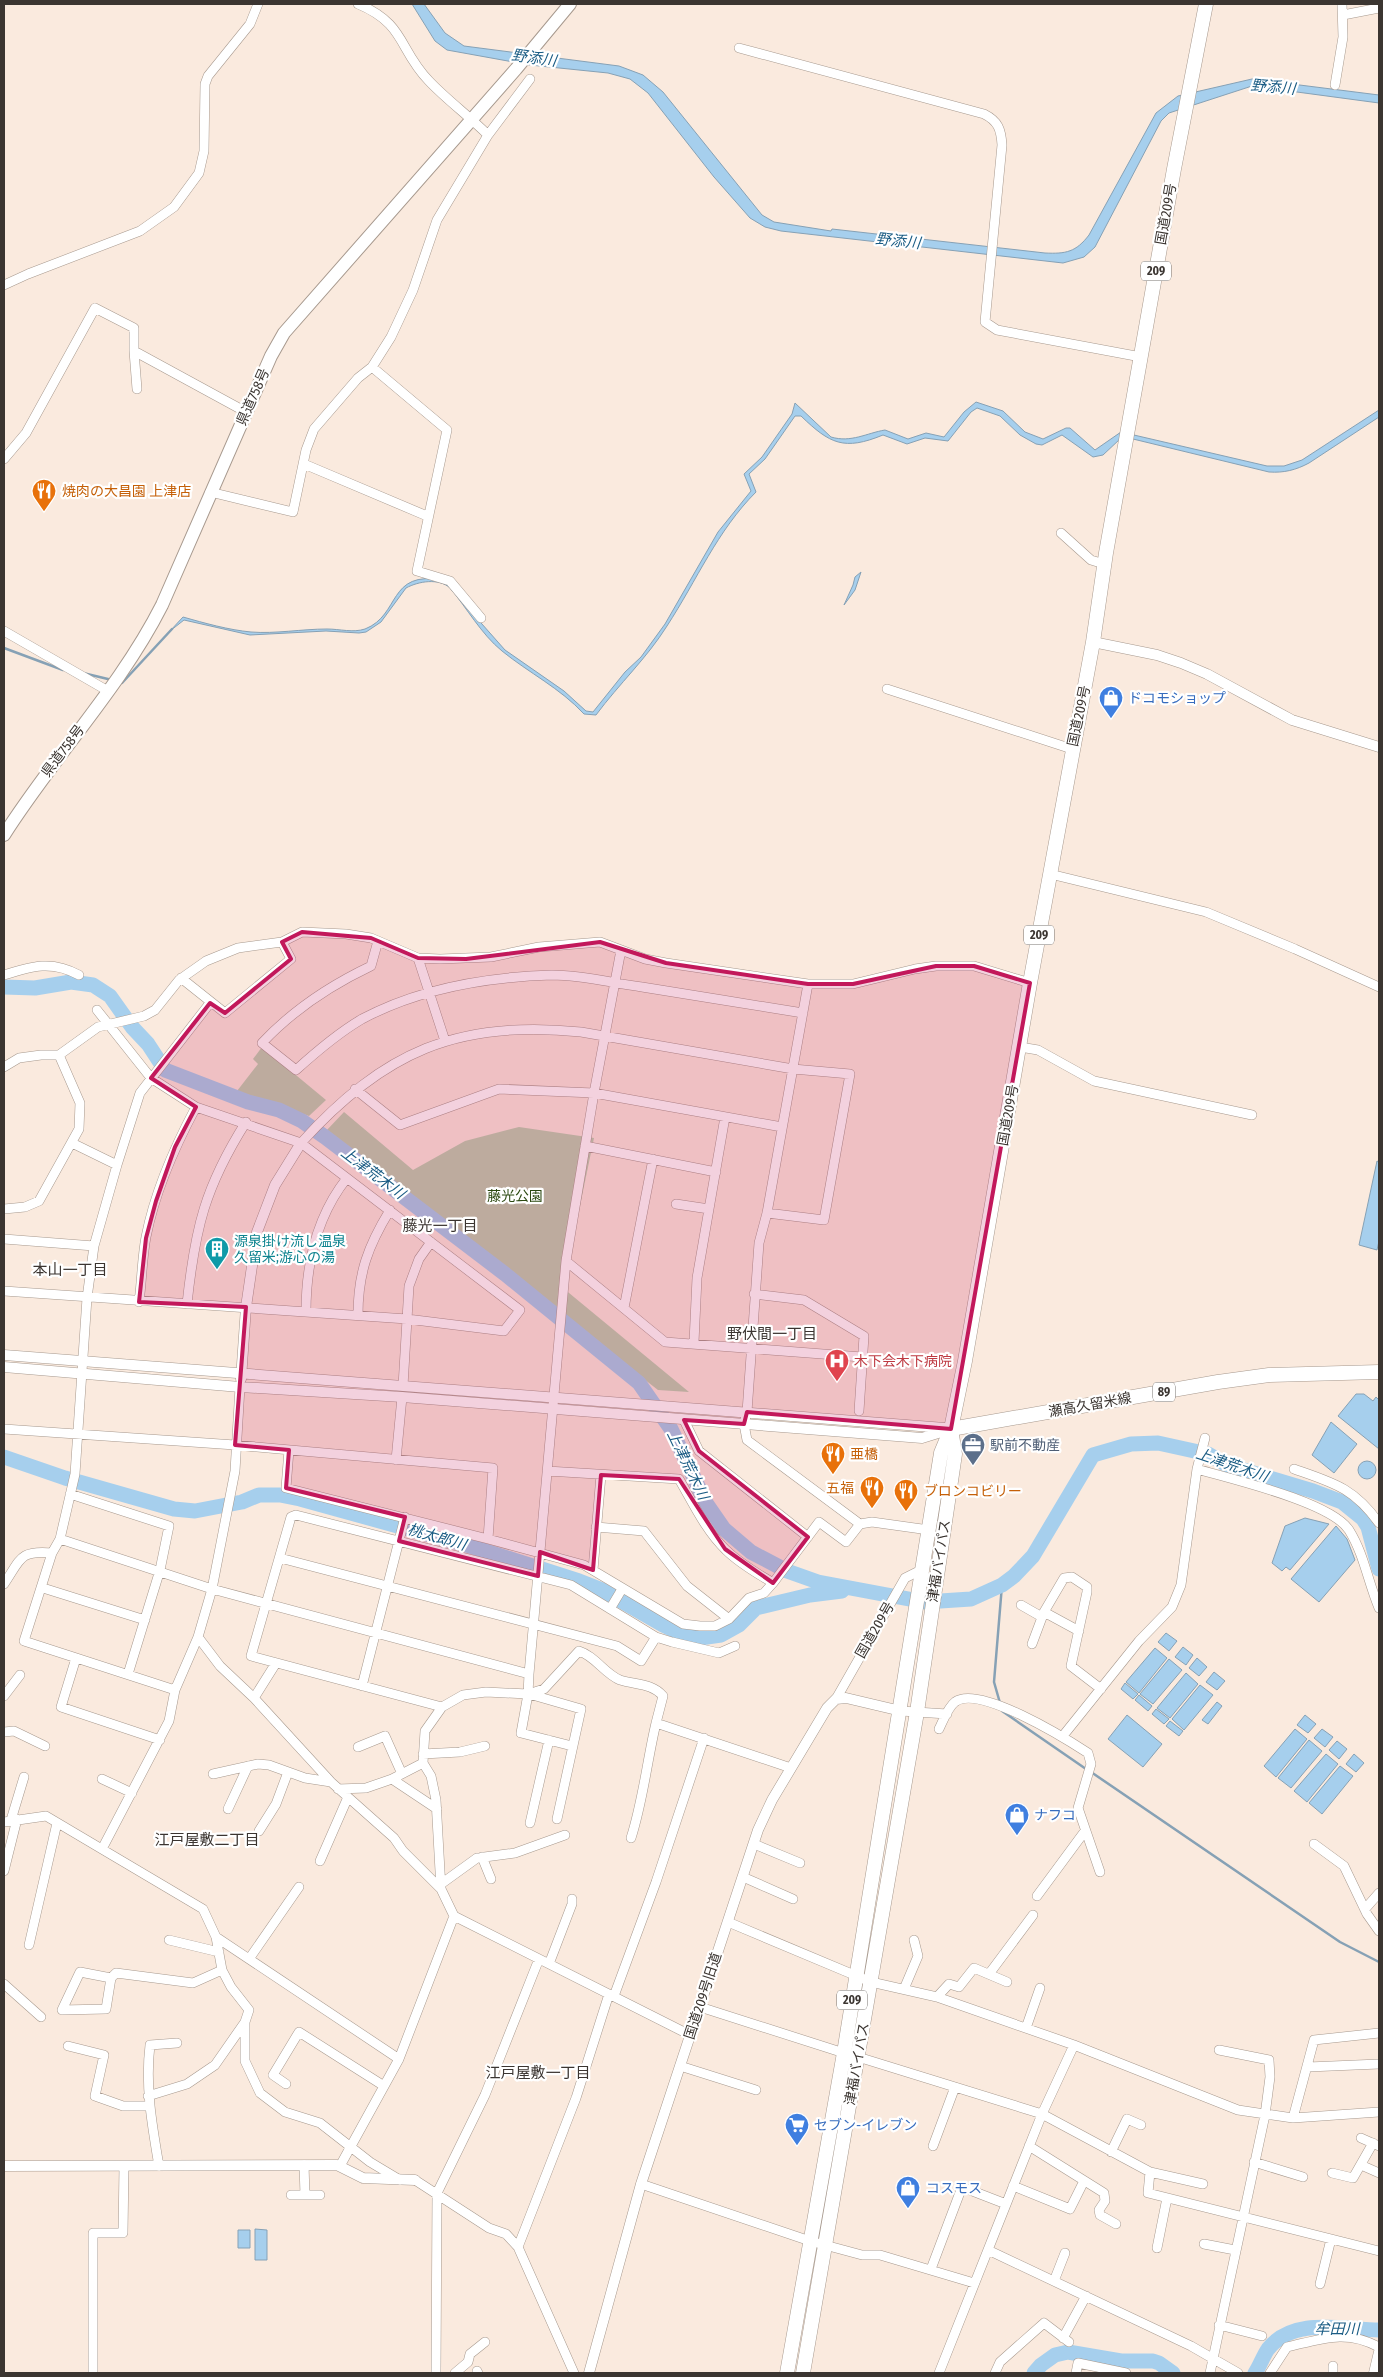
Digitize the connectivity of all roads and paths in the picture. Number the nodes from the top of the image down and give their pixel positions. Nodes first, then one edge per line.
1 (258, 4) edge
2 (358, 4) edge
3 (570, 4) edge
4 (1206, 4) edge
5 (1342, 4) edge
6 (1379, 8) edge
7 (1343, 15) junction
8 (739, 48) dead end
9 (530, 79) dead end
10 (1335, 85) dead end
11 (472, 119) junction
12 (488, 135) junction
13 (4, 285) edge
14 (134, 351) junction
15 (1141, 357) junction
16 (372, 367) junction
17 (136, 389) dead end
18 (246, 412) junction
19 (4, 459) edge
20 (304, 464) junction
21 (210, 492) junction
22 (427, 516) junction
23 (1061, 533) dead end
24 (1104, 564) junction
25 (480, 618) dead end
26 (4, 631) edge
27 (1093, 642) junction
28 (887, 689) dead end
29 (108, 691) junction
30 (1379, 747) edge
31 (1072, 749) junction
32 (4, 835) edge
33 (1050, 874) junction
34 (378, 941) junction
35 (282, 942) junction
36 (622, 950) junction
37 (418, 958) junction
38 (79, 975) dead end
39 (4, 976) edge
40 (181, 978) junction
41 (616, 983) junction
42 (1030, 983) junction
43 (808, 984) junction
44 (1379, 988) edge
45 (429, 992) junction
46 (210, 1002) junction
47 (97, 1010) dead end
48 (803, 1013) junction
49 (110, 1023) junction
50 (606, 1037) junction
51 (445, 1041) junction
52 (1020, 1047) junction
53 (59, 1055) junction
54 (4, 1067) edge
55 (793, 1069) junction
56 (153, 1075) junction
57 (355, 1089) junction
58 (594, 1093) junction
59 (196, 1107) junction
60 (1252, 1115) dead end
61 (725, 1117) junction
62 (246, 1122) junction
63 (782, 1127) junction
64 (72, 1143) junction
65 (301, 1143) junction
66 (585, 1146) junction
67 (653, 1160) junction
68 (117, 1165) junction
69 (716, 1172) junction
70 (347, 1178) junction
71 (676, 1204) dead end
72 (4, 1209) edge
73 (709, 1209) junction
74 (390, 1210) junction
75 (767, 1213) junction
76 (4, 1239) edge
77 (431, 1242) junction
78 (94, 1246) junction
79 (566, 1261) junction
80 (4, 1291) edge
81 (754, 1294) junction
82 (87, 1298) junction
83 (139, 1302) junction
84 (187, 1304) junction
85 (246, 1307) junction
86 (624, 1308) junction
87 (306, 1312) junction
88 (358, 1315) junction
89 (407, 1319) junction
90 (694, 1342) junction
91 (751, 1348) junction
92 (4, 1355) edge
93 (862, 1357) junction
94 (84, 1361) junction
95 (4, 1367) edge
96 (83, 1372) junction
97 (1379, 1372) edge
98 (241, 1374) junction
99 (403, 1386) junction
100 (240, 1387) junction
101 (555, 1396) junction
102 (402, 1398) junction
103 (553, 1409) junction
104 (858, 1411) dead end
105 (747, 1412) junction
106 (682, 1420) junction
107 (744, 1424) junction
108 (4, 1429) edge
109 (951, 1429) junction
110 (77, 1434) junction
111 (1206, 1438) dead end
112 (235, 1445) junction
113 (289, 1450) junction
114 (396, 1460) junction
115 (1197, 1469) junction
116 (1294, 1469) dead end
117 (548, 1471) junction
118 (601, 1475) junction
119 (70, 1494) junction
120 (405, 1516) junction
121 (1379, 1523) edge
122 (860, 1524) junction
123 (596, 1527) junction
124 (929, 1530) junction
125 (808, 1537) junction
126 (488, 1538) junction
127 (60, 1539) junction
128 (399, 1541) junction
129 (540, 1552) junction
130 (52, 1553) junction
131 (280, 1558) junction
132 (923, 1569) junction
133 (160, 1570) junction
134 (592, 1570) junction
135 (538, 1576) junction
136 (773, 1583) junction
137 (4, 1584) edge
138 (388, 1586) junction
139 (43, 1588) junction
140 (212, 1589) junction
141 (622, 1589) junction
142 (266, 1603) junction
143 (1021, 1605) dead end
144 (1379, 1608) edge
145 (610, 1609) junction
146 (1043, 1614) junction
147 (729, 1619) junction
148 (145, 1620) junction
149 (534, 1624) junction
150 (1079, 1631) junction
151 (376, 1633) junction
152 (198, 1637) junction
153 (656, 1637) junction
154 (1032, 1644) dead end
155 (735, 1646) dead end
156 (76, 1658) junction
157 (276, 1663) junction
158 (128, 1674) junction
159 (529, 1674) junction
160 (20, 1675) dead end
161 (362, 1686) junction
162 (1101, 1689) junction
163 (175, 1690) junction
164 (528, 1694) junction
165 (4, 1696) edge
166 (254, 1698) junction
167 (836, 1699) junction
168 (442, 1707) junction
169 (901, 1711) junction
170 (916, 1712) junction
171 (947, 1714) junction
172 (656, 1723) junction
173 (939, 1729) dead end
174 (4, 1732) edge
175 (1062, 1736) junction
176 (704, 1738) junction
177 (160, 1740) junction
178 (549, 1740) junction
179 (46, 1746) dead end
180 (485, 1746) dead end
181 (572, 1746) junction
182 (358, 1747) dead end
183 (423, 1758) junction
184 (248, 1766) junction
185 (791, 1768) junction
186 (288, 1772) junction
187 (213, 1774) dead end
188 (402, 1774) junction
189 (24, 1777) dead end
190 (102, 1778) dead end
191 (392, 1779) junction
192 (335, 1786) junction
193 (132, 1793) junction
194 (348, 1797) junction
195 (228, 1808) dead end
196 (437, 1809) junction
197 (557, 1819) dead end
198 (10, 1820) edge
199 (57, 1823) junction
200 (530, 1823) dead end
201 (259, 1831) dead end
202 (1085, 1831) junction
203 (565, 1835) dead end
204 (631, 1838) dead end
205 (754, 1844) junction
206 (1314, 1844) dead end
207 (102, 1849) junction
208 (482, 1857) junction
209 (320, 1860) dead end
210 (800, 1863) dead end
211 (4, 1872) edge
212 (1100, 1872) dead end
213 (743, 1878) junction
214 (491, 1879) dead end
215 (299, 1887) dead end
216 (441, 1887) junction
217 (1379, 1893) edge
218 (1037, 1896) dead end
219 (572, 1899) dead end
220 (793, 1899) dead end
221 (1365, 1909) junction
222 (1032, 1915) dead end
223 (454, 1916) junction
224 (728, 1922) junction
225 (1379, 1931) edge
226 (216, 1937) junction
227 (168, 1940) dead end
228 (914, 1940) dead end
229 (29, 1945) dead end
230 (219, 1952) junction
231 (249, 1959) junction
232 (539, 1959) junction
233 (549, 1964) junction
234 (222, 1970) junction
235 (989, 1974) junction
236 (856, 1976) junction
237 (111, 1978) junction
238 (871, 1982) junction
239 (1006, 1982) dead end
240 (4, 1984) edge
241 (1040, 1988) dead end
242 (904, 1989) junction
243 (612, 1995) junction
244 (937, 1997) junction
245 (700, 2007) junction
246 (41, 2017) dead end
247 (245, 2022) junction
248 (1026, 2028) junction
249 (1379, 2034) edge
250 (690, 2035) junction
251 (177, 2043) dead end
252 (1074, 2045) junction
253 (68, 2046) dead end
254 (1219, 2050) dead end
255 (844, 2053) junction
256 (858, 2057) junction
257 (399, 2059) junction
258 (1379, 2064) edge
259 (680, 2066) junction
260 (1308, 2067) junction
261 (286, 2084) dead end
262 (384, 2086) junction
263 (954, 2087) junction
264 (756, 2090) dead end
265 (148, 2096) junction
266 (149, 2106) junction
267 (1379, 2112) edge
268 (1042, 2114) junction
269 (1265, 2115) junction
270 (1293, 2118) junction
271 (1140, 2125) dead end
272 (1361, 2138) dead end
273 (1376, 2145) edge
274 (351, 2146) junction
275 (933, 2146) dead end
276 (1029, 2146) junction
277 (1111, 2152) junction
278 (1254, 2162) junction
279 (304, 2165) junction
280 (1361, 2165) junction
281 (4, 2166) edge
282 (124, 2166) junction
283 (158, 2166) junction
284 (340, 2166) junction
285 (1150, 2172) junction
286 (1332, 2173) dead end
287 (1379, 2173) edge
288 (1303, 2177) dead end
289 (400, 2180) junction
290 (415, 2180) joint
291 (1084, 2181) junction
292 (641, 2184) junction
293 (1203, 2184) dead end
294 (1014, 2186) junction
295 (437, 2193) junction
296 (290, 2195) dead end
297 (305, 2195) junction
298 (320, 2196) dead end
299 (1167, 2198) junction
300 (1006, 2204) junction
301 (1242, 2217) junction
302 (1116, 2224) dead end
303 (1331, 2239) junction
304 (810, 2241) junction
305 (1204, 2244) dead end
306 (826, 2245) junction
307 (518, 2247) junction
308 (1156, 2248) dead end
309 (988, 2250) junction
310 (1235, 2250) junction
311 (1379, 2251) edge
312 (1065, 2253) dead end
313 (931, 2269) junction
314 (1054, 2281) junction
315 (974, 2283) junction
316 (1320, 2284) dead end
317 (1086, 2296) junction
318 (1219, 2325) junction
319 (1262, 2336) dead end
320 (484, 2342) dead end
321 (1379, 2347) edge
322 (1379, 2352) edge
323 (1212, 2358) junction
324 (93, 2373) edge
325 (436, 2373) edge
326 (455, 2373) edge
327 (574, 2373) edge
328 (588, 2373) edge
329 (787, 2373) edge
330 (803, 2373) edge
331 (939, 2373) edge
332 (995, 2373) edge
333 (1076, 2373) edge
334 (1126, 2373) edge
335 (1210, 2373) edge
336 (1238, 2373) edge
337 (1270, 2373) edge
338 (1374, 2373) edge

1 - 13 street
2 - 11 street
3 - 11 main road, 県道758号
4 - 15 main road, 国道209号 / 209
5 - 7 street
6 - 7 street
7 - 10 street
8 - 15 street
9 - 12 street
11 - 12 street
11 - 18 main road, 県道758号
12 - 16 street
14 - 17 street
14 - 18 street
14 - 19 street
15 - 24 main road, 国道209号 / 209
16 - 20 street
16 - 22 street
18 - 21 main road, 県道758号
20 - 21 street
20 - 22 street
21 - 29 main road, 県道758号
22 - 25 street
23 - 24 street
24 - 27 main road, 国道209号 / 209
26 - 29 street
27 - 30 street
27 - 31 main road, 国道209号 / 209
28 - 31 street
29 - 32 main road, 県道758号
31 - 33 main road, 国道209号 / 209
33 - 42 main road, 国道209号 / 209
33 - 44 street
34 - 35 street
34 - 37 street
34 - 45 street
35 - 40 street
35 - 46 street
36 - 37 street
36 - 41 street
36 - 43 street
37 - 45 street
38 - 39 street
40 - 46 street
40 - 49 street
41 - 45 street
41 - 48 street
41 - 50 street
42 - 43 street
42 - 52 main road, 国道209号 / 209
43 - 48 street
45 - 51 street
46 - 56 street
47 - 49 street
48 - 55 street
49 - 53 street
49 - 56 street
50 - 51 street
50 - 55 street
50 - 58 street
51 - 57 street
52 - 60 street
52 - 109 main road, 国道209号 / 209
53 - 54 street
53 - 64 street
55 - 63 street
55 - 75 street
56 - 59 street
56 - 68 street
57 - 58 street
57 - 65 street
58 - 61 street
58 - 66 street
59 - 62 street
59 - 83 street
61 - 63 street
61 - 69 street
62 - 65 street
62 - 84 street
63 - 75 street
64 - 68 street
64 - 72 street
65 - 70 street
65 - 85 street
66 - 67 street
66 - 79 street
67 - 69 street
67 - 86 street
68 - 78 street
69 - 73 street
70 - 74 street
70 - 87 street
71 - 73 street
73 - 90 street
74 - 77 street
74 - 88 street
75 - 81 street
76 - 78 street
77 - 89 street
77 - 89 street
78 - 82 street
79 - 86 street
79 - 101 street
80 - 82 street
81 - 91 street
81 - 93 street
82 - 83 street
82 - 94 street
83 - 84 street
84 - 85 street
85 - 87 street
85 - 98 street
86 - 90 street
87 - 88 street
88 - 89 street
89 - 99 street
90 - 91 street
91 - 93 street
91 - 105 street
92 - 94 street
93 - 104 street
94 - 96 street
94 - 98 street
95 - 96 street
96 - 100 street
96 - 110 street
97 - 109 main road, 瀬高久留米線 / 89
98 - 99 street
98 - 100 street
99 - 101 street
100 - 102 street
100 - 112 street
101 - 103 street
101 - 105 street
102 - 103 street
102 - 114 street
103 - 106 street
103 - 117 street
105 - 107 street
105 - 109 street
106 - 107 street
106 - 125 street
107 - 109 street
107 - 122 street
108 - 110 street
109 - 124 main road, 津福バイパス / 209
109 - 170 main road, 津福バイパス / 209
110 - 112 street
110 - 119 street
111 - 115 street
112 - 113 street
112 - 140 street
113 - 114 street
113 - 120 street
114 - 126 street
115 - 144 street
115 - 162 street
116 - 121 street
117 - 118 street
117 - 129 street
118 - 123 street
118 - 136 street
119 - 127 street
119 - 133 street
120 - 126 street
120 - 128 street
122 - 124 street
122 - 125 street
123 - 134 street
123 - 147 street
124 - 132 main road, 津福バイパス / 209
125 - 136 street
126 - 129 street
127 - 130 street
127 - 133 street
128 - 131 street
128 - 135 street
128 - 138 street
129 - 134 street
129 - 135 street
130 - 137 street
130 - 139 street
131 - 138 street
131 - 142 street
132 - 167 street, 国道209号
132 - 169 main road, 津福バイパス / 209
133 - 140 street
133 - 148 street
134 - 141 street
135 - 145 street
135 - 149 street
136 - 147 street
138 - 149 street
138 - 151 street
139 - 148 street
139 - 156 street
140 - 142 street
140 - 152 street
141 - 145 street
141 - 147 street
142 - 151 street
142 - 157 street
143 - 146 street
145 - 153 street
146 - 150 street
146 - 150 street
146 - 154 street
148 - 158 street
149 - 153 street
149 - 159 street
150 - 162 street
151 - 159 street
151 - 161 street
152 - 163 street
152 - 166 street
153 - 155 street
156 - 158 street
156 - 177 street
157 - 161 street
157 - 166 street
158 - 163 street
159 - 164 street
160 - 165 street
161 - 168 street
162 - 175 street
163 - 177 street
164 - 168 street
164 - 172 street
164 - 178 street
164 - 181 street
166 - 192 street
167 - 169 street
167 - 185 street, 国道209号旧道
168 - 183 street
169 - 170 street
169 - 236 main road, 津福バイパス / 209
170 - 171 street
170 - 238 main road, 津福バイパス / 209
171 - 173 street
171 - 175 street
172 - 176 street
172 - 204 street
174 - 179 street
175 - 202 street
176 - 185 street
176 - 243 street
177 - 193 street
178 - 181 street
178 - 200 street
180 - 183 street
181 - 197 street
182 - 188 street
183 - 188 street
183 - 196 street
184 - 186 street
184 - 187 street
184 - 195 street
185 - 205 street, 国道209号旧道
186 - 192 street
186 - 201 street
188 - 191 street
189 - 198 street
190 - 193 street
191 - 192 street
191 - 196 street
192 - 194 street
193 - 207 street
194 - 209 street
194 - 216 street
196 - 216 street
198 - 199 street
198 - 211 street
199 - 207 street
199 - 229 street
202 - 212 street
202 - 218 street
203 - 208 street
205 - 210 street
205 - 213 street, 国道209号旧道
206 - 221 street
207 - 226 street
208 - 214 street
208 - 216 street
213 - 220 street
213 - 224 street, 国道209号旧道
215 - 231 street
216 - 223 street
217 - 221 street
219 - 233 street
221 - 225 street
222 - 235 street
223 - 232 street
223 - 257 street
224 - 236 street
224 - 245 street, 国道209号旧道
226 - 230 street
226 - 231 street
227 - 230 street
228 - 242 street
230 - 234 street
231 - 257 street
232 - 233 street
232 - 295 street
233 - 243 street
234 - 237 street
234 - 247 street
235 - 239 street
235 - 244 street
236 - 238 street
236 - 255 main road, 津福バイパス / 209
237 - 237 street
238 - 242 street
238 - 256 main road, 津福バイパス / 209
240 - 246 street
241 - 248 street
242 - 244 street
243 - 250 street
243 - 307 street
244 - 248 street
245 - 250 street, 国道209号旧道
245 - 255 street
247 - 265 street
247 - 274 street
248 - 252 street
249 - 260 street
250 - 259 street, 国道209号旧道
251 - 265 street
252 - 268 street
252 - 269 street
253 - 266 street
254 - 269 street
255 - 304 main road, 津福バイパス / 209
256 - 263 street
256 - 306 main road, 津福バイパス / 209
257 - 262 street
258 - 260 street
259 - 264 street
259 - 292 street, 国道209号旧道
260 - 270 street
261 - 262 street
262 - 274 street
263 - 268 street
263 - 275 street
265 - 266 street
266 - 283 street
267 - 270 street
268 - 276 street
268 - 277 street
269 - 270 street
269 - 278 street
271 - 277 street
272 - 273 street
273 - 280 street
274 - 284 street
274 - 289 street
276 - 291 street
276 - 294 street
277 - 285 street
278 - 288 street
278 - 301 street
279 - 283 street
279 - 284 street
279 - 297 street
280 - 286 street
280 - 287 street
281 - 282 street
282 - 283 street
282 - 324 street
284 - 289 street
285 - 293 street
285 - 299 street
289 - 290 street
290 - 295 street
291 - 294 street
291 - 302 street
292 - 304 street
292 - 328 street, 国道209号旧道
294 - 300 street
295 - 307 street
295 - 325 street
296 - 297 street
297 - 298 street
299 - 301 street
299 - 308 street
300 - 309 street
300 - 313 street
301 - 303 street
301 - 310 street
303 - 311 street
303 - 316 street
304 - 306 street
304 - 329 main road, 津福バイパス / 209
305 - 310 street
306 - 313 street
306 - 330 main road, 津福バイパス / 209
307 - 327 street
309 - 314 street
309 - 315 street
310 - 318 street
312 - 314 street
313 - 315 street
314 - 317 street
315 - 331 street
317 - 323 street
317 - 332 street
318 - 319 street
318 - 323 street
320 - 326 street
321 - 337 street
322 - 338 street
323 - 335 street
323 - 336 street
333 - 334 street

